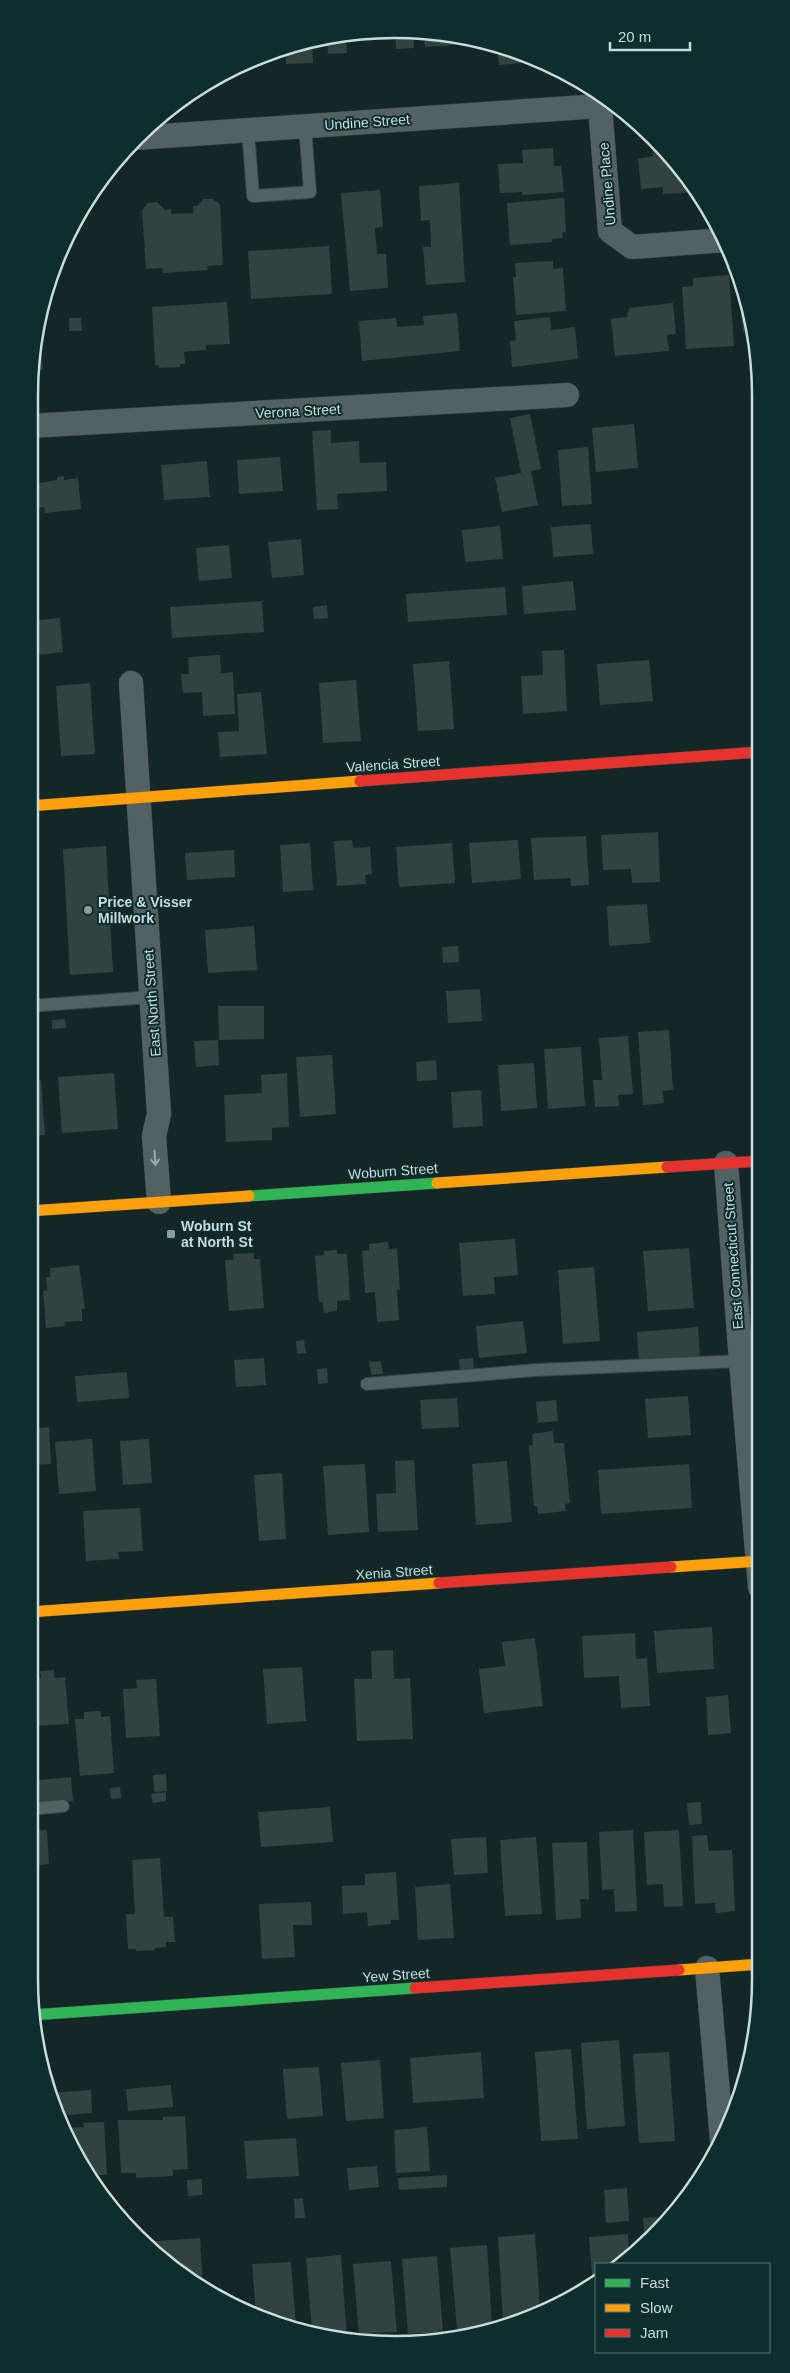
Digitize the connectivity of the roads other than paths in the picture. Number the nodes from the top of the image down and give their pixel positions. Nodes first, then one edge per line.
1 (597, 100) edge
2 (600, 102) edge
3 (305, 126) junction
4 (248, 130) junction
5 (147, 137) edge
6 (718, 241) edge
7 (567, 395) dead end
8 (38, 425) edge
9 (131, 683) dead end
10 (752, 753) edge
11 (138, 798) junction
12 (38, 805) edge
13 (151, 997) junction
14 (38, 1005) edge
15 (752, 1161) edge
16 (726, 1163) junction
17 (159, 1202) junction
18 (38, 1210) edge
19 (740, 1361) junction
20 (367, 1384) dead end
21 (752, 1481) edge
22 (752, 1562) edge
23 (38, 1611) edge
24 (64, 1806) dead end
25 (38, 1808) edge
26 (752, 1965) edge
27 (707, 1968) junction
28 (40, 2014) edge
29 (721, 2125) edge

1 - 3 street, Undine Street
2 - 6 street, Undine Place
3 - 4 street, Undine Street
3 - 4 lane
4 - 5 street, Undine Street
7 - 8 street, Verona Street
9 - 11 street, East North Street
10 - 11 street, Valencia Street
11 - 12 street, Valencia Street
11 - 13 street, East North Street
13 - 14 lane
13 -> 17 street, East North Street
15 - 16 street, Woburn Street
16 - 17 street, Woburn Street
16 - 19 street, East Connecticut Street
17 - 18 street, Woburn Street
19 - 20 lane
19 - 21 street, East Connecticut Street
22 - 23 street, Xenia Street
24 - 25 lane
26 - 27 street, Yew Street
27 - 28 street, Yew Street
27 - 29 street

